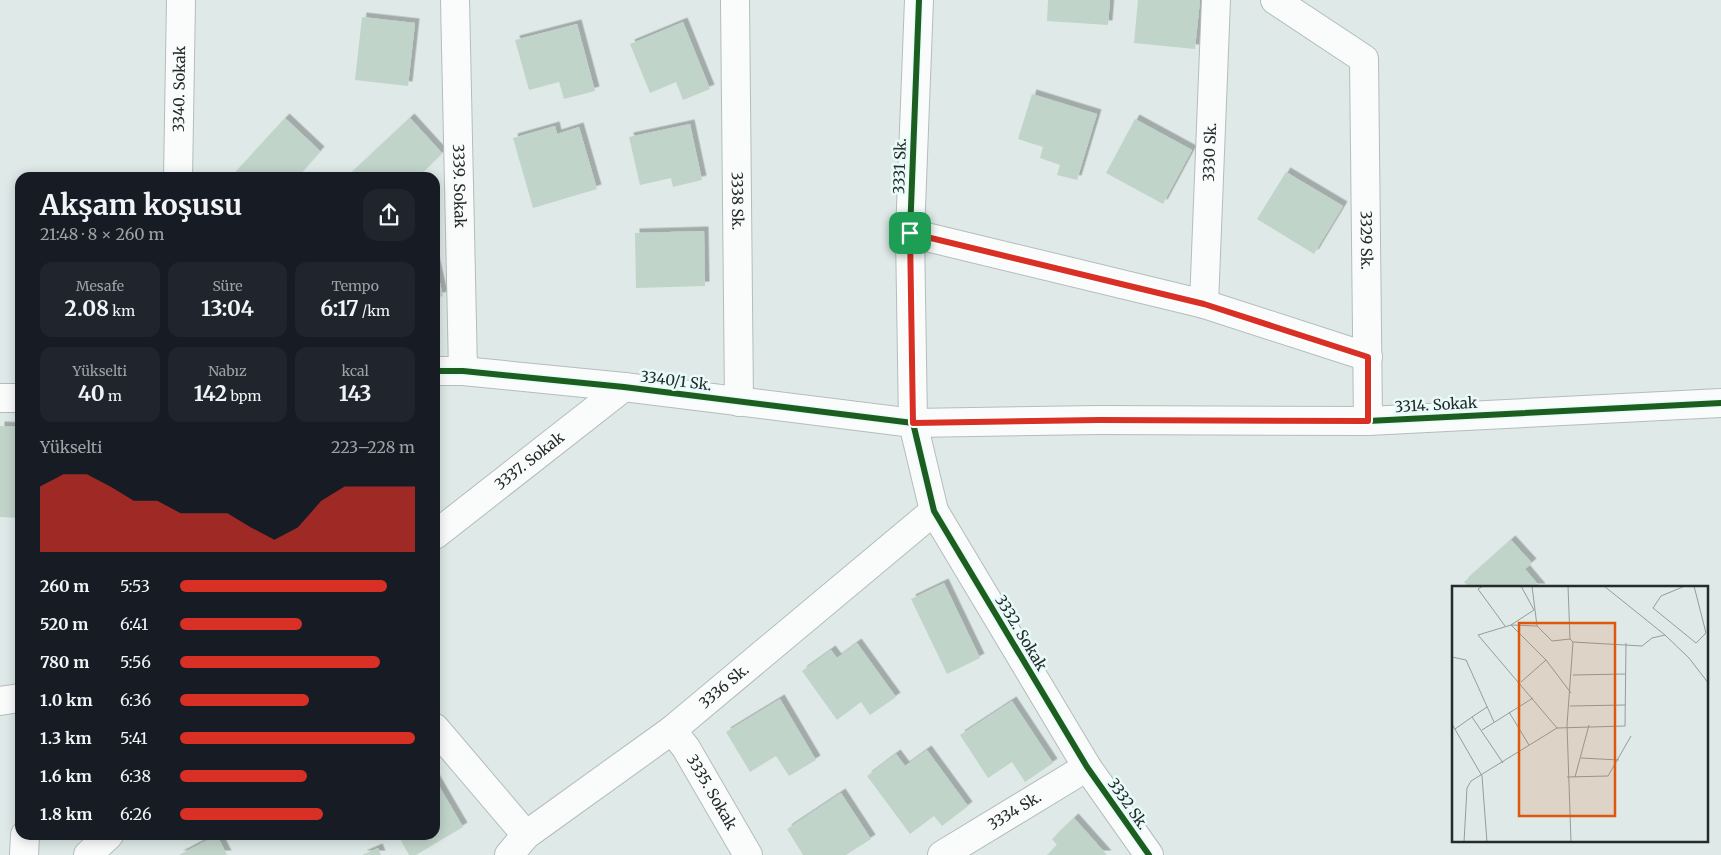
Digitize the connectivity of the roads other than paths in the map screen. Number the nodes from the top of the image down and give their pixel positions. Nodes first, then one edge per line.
1 (181, 0) edge
2 (455, 0) edge
3 (735, 0) edge
4 (919, 0) edge
5 (1216, 0) edge
6 (1275, 0) edge
7 (178, 172) edge
8 (910, 233) junction
9 (1204, 304) junction
10 (1368, 357) junction
11 (440, 371) edge
12 (463, 372) junction
13 (624, 387) junction
14 (0, 398) edge
15 (15, 398) edge
16 (739, 402) junction
17 (1721, 403) edge
18 (1368, 421) junction
19 (913, 423) junction
20 (934, 511) junction
21 (440, 531) edge
22 (15, 699) edge
23 (0, 701) edge
24 (672, 730) junction
25 (440, 735) edge
26 (1087, 767) junction
27 (25, 840) edge
28 (103, 840) edge
29 (518, 845) edge
30 (24, 855) edge
31 (88, 855) edge
32 (748, 855) edge
33 (942, 855) edge
34 (1149, 855) edge

1 - 7 street, 3340. Sokak
2 - 12 street, 3339. Sokak
3 - 16 street, 3338 Sk.
4 - 8 street, 3331 Sk.
5 - 9 street, 3330 Sk.
6 - 10 street, 3329 Sk.
8 - 9 street
8 - 19 street, 3331 Sk.
9 - 10 street
10 - 18 street, 3329 Sk.
11 - 12 street, 3340/1 Sk.
12 - 13 street, 3340/1 Sk.
13 - 16 street, 3340/1 Sk.
13 - 21 street, 3337. Sokak
14 - 15 street
16 - 19 street, 3340/1 Sk.
17 - 18 street, 3314. Sokak
18 - 19 street, 3314. Sokak
19 - 20 street, 3332. Sokak
20 - 24 street, 3336 Sk.
20 - 26 street, 3332. Sokak
22 - 23 street
24 - 29 street, 3336 Sk.
24 - 32 street, 3335. Sokak
25 - 29 street
26 - 33 street, 3334 Sk.
26 - 34 street, 3332 Sk.
27 - 30 street
28 - 31 street

